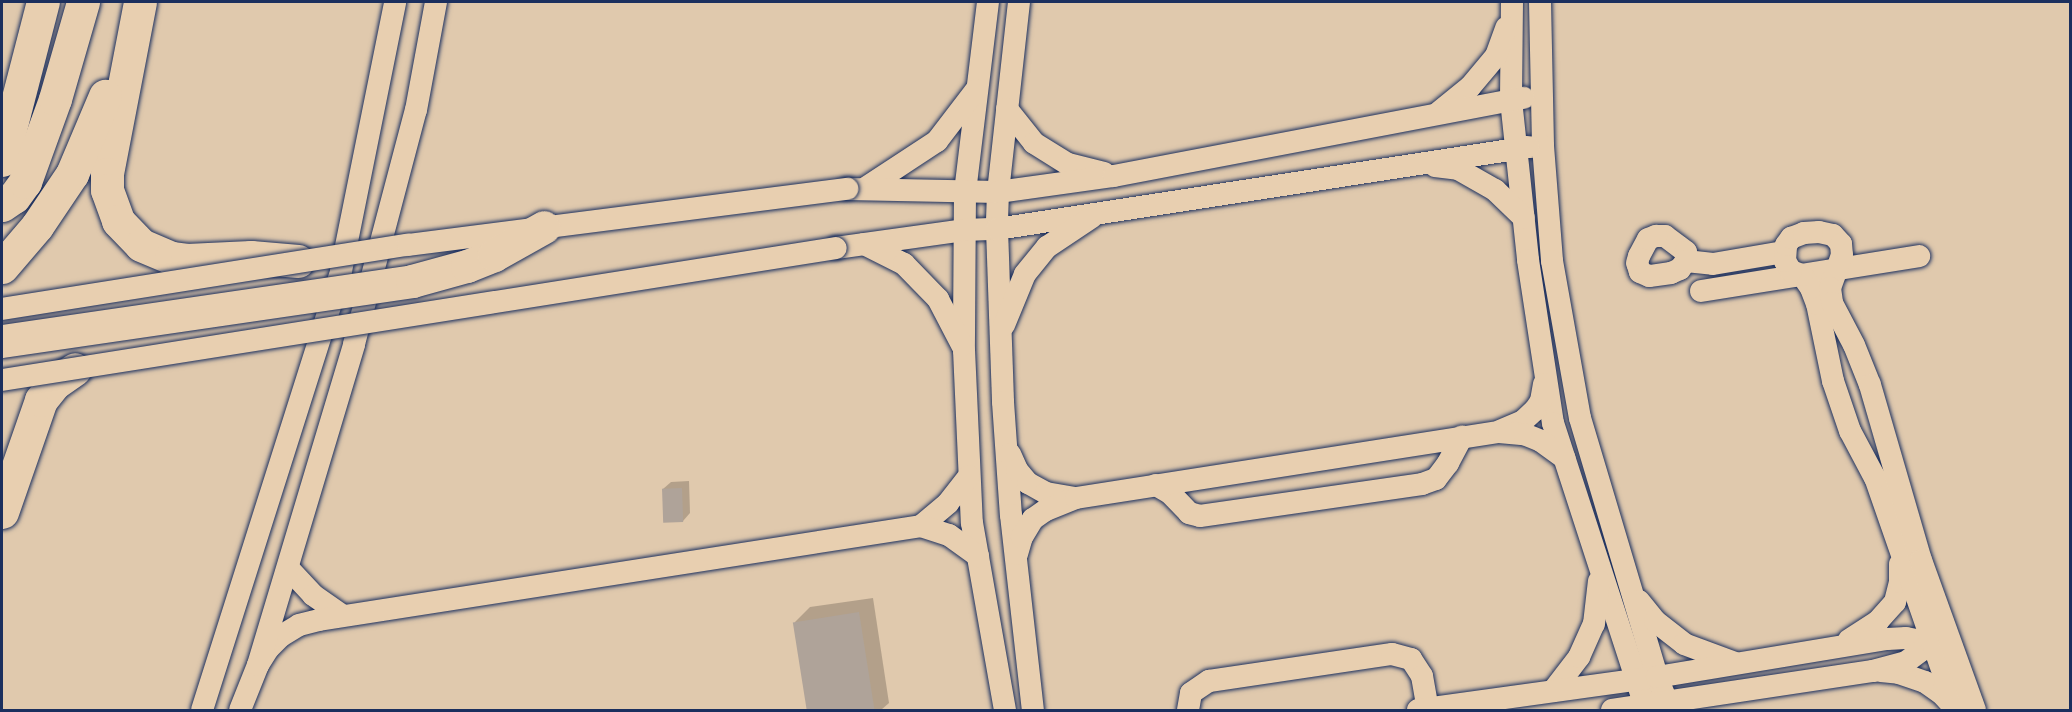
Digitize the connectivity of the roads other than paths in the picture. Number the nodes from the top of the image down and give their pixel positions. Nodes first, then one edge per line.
1 (43, 2) edge
2 (83, 2) edge
3 (129, 2) edge
4 (140, 2) edge
5 (395, 2) edge
6 (436, 2) edge
7 (988, 2) edge
8 (1018, 2) edge
9 (1540, 2) edge
10 (1554, 2) edge
11 (1512, 7) edge
12 (1540, 39) junction
13 (977, 89) junction
14 (1541, 96) junction
15 (1511, 100) junction
16 (1007, 109) junction
17 (1435, 115) junction
18 (1543, 146) junction
19 (1516, 148) junction
20 (2, 160) edge
21 (1422, 163) junction
22 (1114, 176) junction
23 (857, 188) junction
24 (965, 191) junction
25 (998, 192) junction
26 (2, 205) edge
27 (1097, 213) junction
28 (1524, 218) junction
29 (38, 226) junction
30 (544, 227) junction
31 (997, 229) junction
32 (964, 230) junction
33 (864, 244) junction
34 (2, 249) edge
35 (1783, 252) junction
36 (1919, 256) dead end
37 (298, 261) junction
38 (1686, 261) dead end
39 (2, 267) edge
40 (1837, 268) junction
41 (1802, 275) junction
42 (1701, 291) dead end
43 (2, 309) edge
44 (1000, 332) junction
45 (2, 341) edge
46 (964, 350) junction
47 (75, 369) junction
48 (10, 375) edge
49 (1545, 376) junction
50 (1499, 432) junction
51 (1462, 437) junction
52 (1006, 447) junction
53 (1564, 458) junction
54 (969, 476) junction
55 (1156, 485) junction
56 (1076, 498) junction
57 (2, 512) edge
58 (921, 526) junction
59 (1900, 554) junction
60 (978, 556) junction
61 (1016, 559) junction
62 (288, 568) junction
63 (1600, 571) junction
64 (1632, 592) junction
65 (1939, 609) junction
66 (342, 615) junction
67 (1931, 643) junction
68 (1841, 645) junction
69 (1958, 661) junction
70 (1737, 664) junction
71 (258, 665) junction
72 (1874, 671) junction
73 (999, 674) junction
74 (1657, 676) junction
75 (1634, 679) junction
76 (1553, 691) junction
77 (1715, 702) edge
78 (1657, 707) edge
79 (1035, 708) edge
80 (1423, 710) edge
81 (1962, 710) edge
82 (202, 711) edge
83 (240, 711) edge
84 (993, 711) edge
85 (1005, 711) edge
86 (1188, 711) edge
87 (1612, 711) edge

1 - 20 highway
2 - 26 highway
3 - 29 highway
4 - 37 highway
5 - 82 lane
6 - 62 lane
7 - 13 lane
8 - 16 lane
9 - 12 lane
10 - 12 lane
11 - 15 lane
11 - 17 lane
12 - 14 lane
13 - 23 lane
13 - 24 lane
14 - 15 lane
14 - 18 lane
15 - 17 lane
15 - 19 lane
16 - 22 lane
16 - 25 lane
17 - 22 lane
18 - 19 lane
18 - 64 lane
19 - 21 lane
19 - 28 lane
21 - 27 lane
21 - 28 lane
22 - 25 lane
23 - 24 lane
23 - 30 lane, bridge
24 - 25 lane
24 - 32 lane
25 - 31 lane
27 - 31 lane
27 - 44 lane
28 - 49 lane
29 - 34 highway
29 - 39 highway
30 - 37 lane, bridge
30 - 45 highway, bridge
31 - 32 lane
31 - 44 lane
32 - 33 lane
32 - 46 lane
33 - 46 lane
33 - 47 lane, bridge
35 - 38 lane
35 - 40 lane
35 - 41 lane
36 - 40 lane
37 - 43 lane, bridge
40 - 41 lane
40 - 65 lane
41 - 42 lane
41 - 59 lane
44 - 52 lane
46 - 54 lane
47 - 48 lane, bridge
47 - 57 highway
49 - 50 lane
49 - 53 lane
50 - 51 lane
50 - 53 lane
51 - 55 lane
51 - 55 lane
52 - 56 lane
52 - 61 lane
53 - 63 lane
54 - 58 lane
54 - 60 lane
55 - 56 lane
56 - 61 lane
58 - 60 lane
58 - 66 lane
59 - 67 lane
59 - 68 lane
60 - 73 lane
61 - 79 lane
62 - 66 lane
62 - 71 lane
63 - 75 lane
63 - 76 lane
64 - 70 lane
64 - 74 lane
65 - 67 lane
65 - 69 lane
66 - 71 lane
67 - 68 lane
67 - 69 lane
67 - 72 lane
67 - 81 lane
68 - 70 lane
69 - 81 lane
70 - 74 lane
71 - 83 lane
72 - 77 lane
72 - 81 lane
73 - 84 lane
73 - 85 lane
74 - 75 lane
74 - 78 lane
75 - 76 lane
75 - 78 lane
76 - 80 lane
77 - 78 lane
78 - 87 lane
80 - 86 lane

